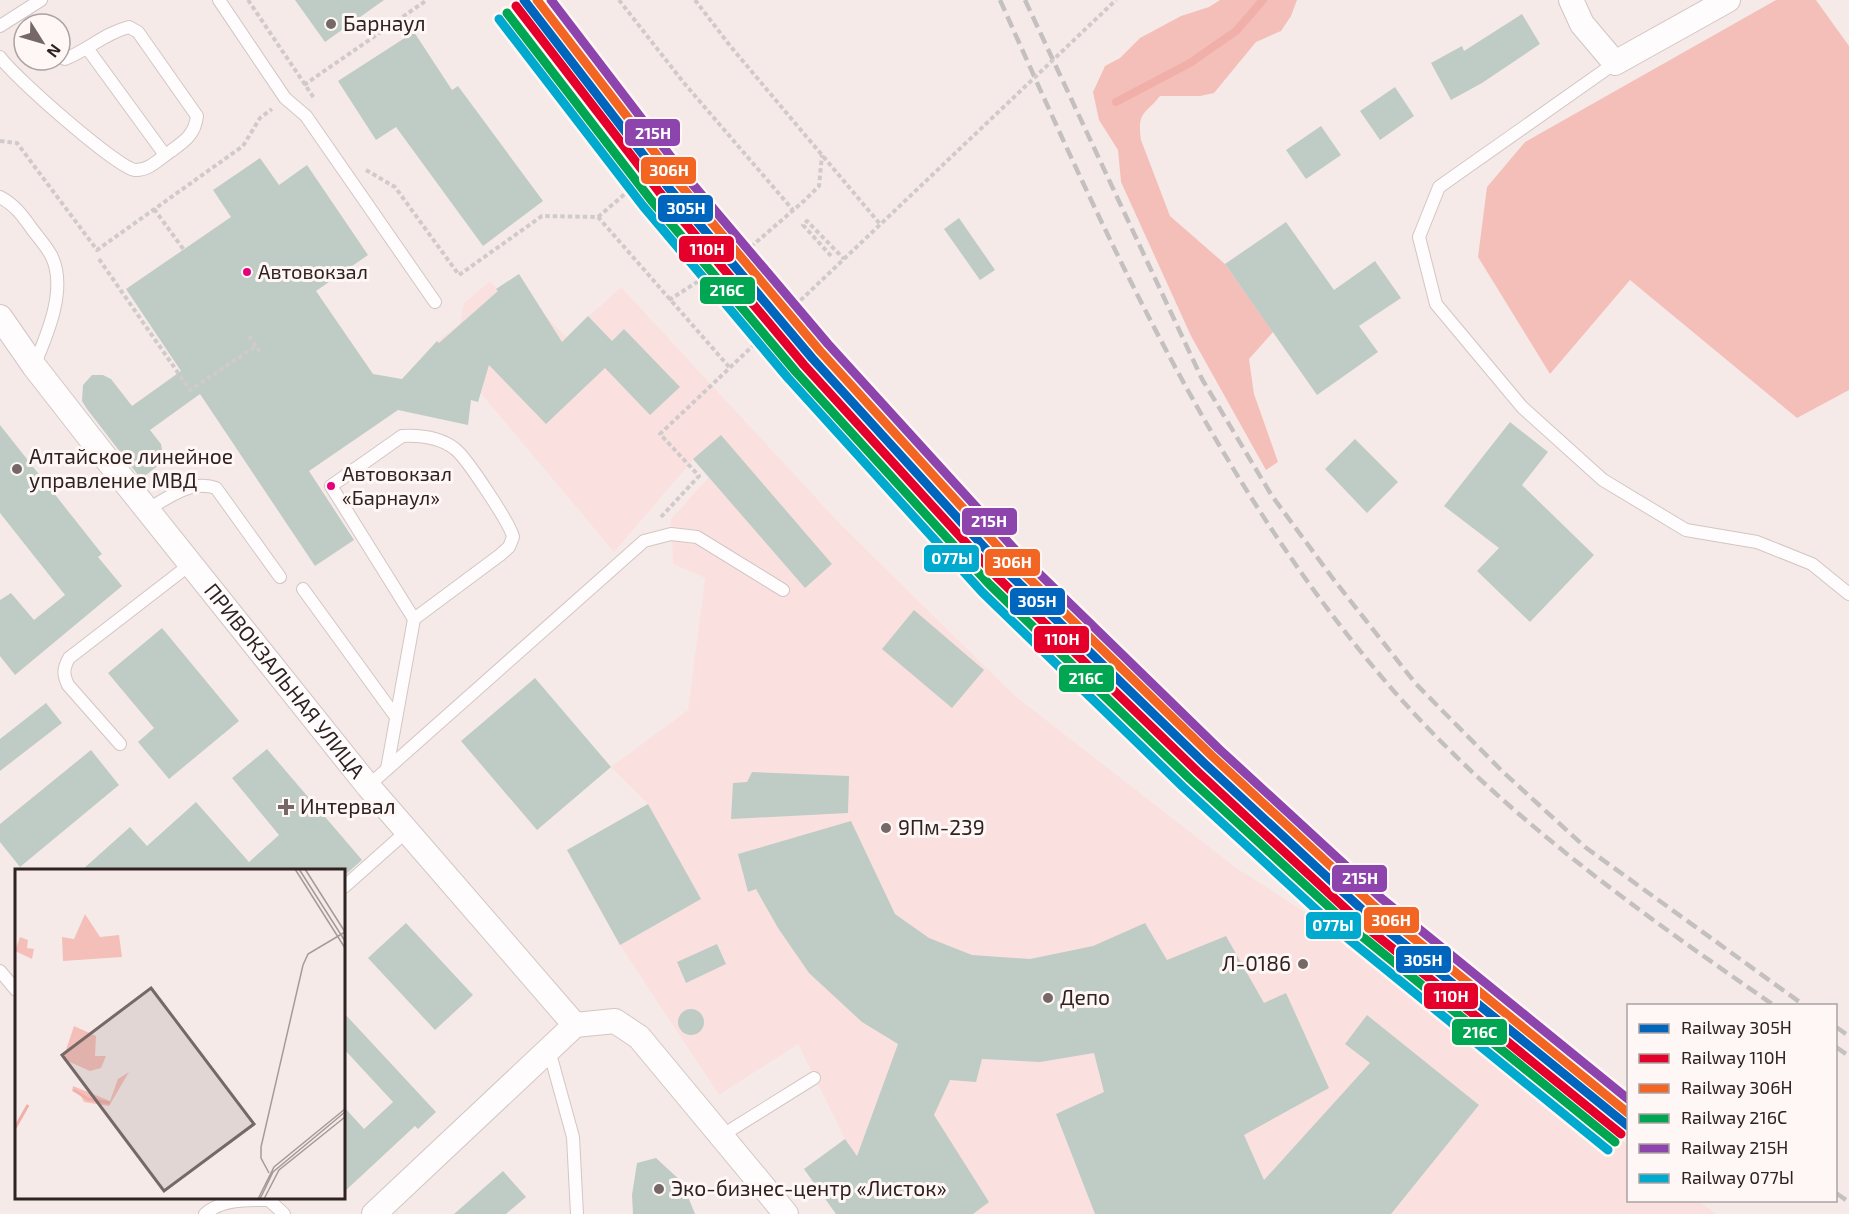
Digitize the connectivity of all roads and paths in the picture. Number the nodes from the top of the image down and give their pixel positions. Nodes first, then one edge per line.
1 (41, 0) edge
2 (219, 0) edge
3 (248, 0) edge
4 (620, 0) edge
5 (695, 0) edge
6 (1116, 0) edge
7 (1571, 0) edge
8 (1728, 0) edge
9 (29, 12) edge
10 (87, 48) junction
11 (72, 56) edge
12 (0, 57) edge
13 (1615, 63) junction
14 (318, 104) dead end
15 (165, 155) junction
16 (822, 155) junction
17 (365, 169) dead end
18 (626, 193) dead end
19 (0, 197) edge
20 (154, 209) dead end
21 (794, 210) junction
22 (598, 217) junction
23 (880, 224) junction
24 (184, 250) dead end
25 (831, 255) dead end
26 (99, 259) dead end
27 (844, 259) junction
28 (669, 300) junction
29 (435, 302) dead end
30 (0, 317) edge
31 (249, 336) dead end
32 (256, 346) junction
33 (260, 352) dead end
34 (34, 366) junction
35 (730, 368) junction
36 (147, 510) junction
37 (664, 513) dead end
38 (192, 563) junction
39 (280, 577) dead end
40 (303, 589) dead end
41 (783, 590) dead end
42 (1849, 594) edge
43 (414, 619) junction
44 (396, 717) junction
45 (120, 744) dead end
46 (387, 769) junction
47 (368, 786) junction
48 (407, 831) junction
49 (345, 886) edge
50 (0, 971) edge
51 (15, 989) edge
52 (575, 1025) junction
53 (549, 1050) junction
54 (814, 1078) dead end
55 (721, 1136) junction
56 (267, 1199) edge
57 (205, 1214) edge
58 (284, 1214) edge
59 (374, 1214) edge
60 (577, 1214) edge
61 (786, 1214) edge

1 - 9 lane
2 - 29 lane
3 - 14 path
4 - 21 path
5 - 16 path
6 - 23 path, bridge
7 - 13 street
8 - 13 street
10 - 11 lane
10 - 15 lane
10 - 15 lane
12 - 15 lane
13 - 42 lane
16 - 21 path
16 - 23 path
17 - 22 path
18 - 22 path
19 - 34 lane
20 - 24 path
21 - 28 path
22 - 28 path
23 - 27 path, bridge
25 - 27 path
26 - 32 path
27 - 35 path, bridge
28 - 35 path
30 - 34 street, ПРИВОКЗАЛЬНАЯ УЛИЦА
31 - 32 path
32 - 33 path
34 - 36 street, ПРИВОКЗАЛЬНАЯ УЛИЦА
35 - 37 path, bridge
36 - 38 street, ПРИВОКЗАЛЬНАЯ УЛИЦА
36 - 39 lane
38 - 45 lane
38 - 47 street, ПРИВОКЗАЛЬНАЯ УЛИЦА
40 - 44 lane
41 - 46 lane
43 - 43 lane
43 - 44 lane
44 - 46 lane
46 - 47 lane
47 - 48 street, ПРИВОКЗАЛЬНАЯ УЛИЦА
48 - 49 lane
48 - 52 street, ПРИВОКЗАЛЬНАЯ УЛИЦА
50 - 51 lane
52 - 53 street
52 - 55 street
53 - 59 street
53 - 60 lane
54 - 55 lane
55 - 61 street
56 - 57 lane
56 - 58 lane

